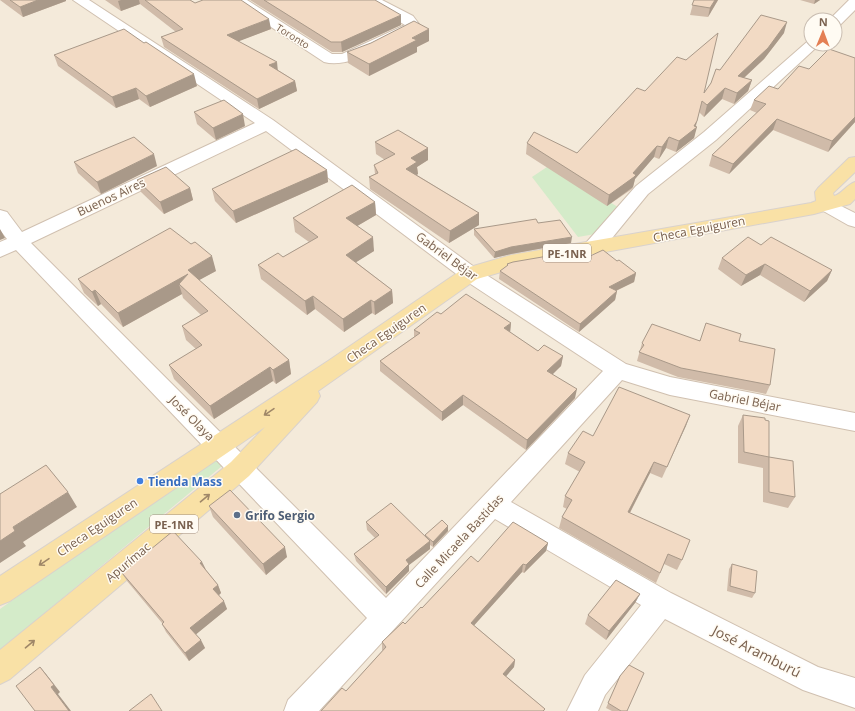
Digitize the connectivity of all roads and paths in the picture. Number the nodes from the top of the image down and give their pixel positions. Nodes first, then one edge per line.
1 (80, 0) edge
2 (236, 0) edge
3 (372, 0) edge
4 (855, 2) edge
5 (843, 14) edge
6 (804, 52) edge
7 (266, 124) junction
8 (855, 162) edge
9 (855, 188) edge
10 (825, 204) junction
11 (0, 216) edge
12 (855, 221) edge
13 (9, 246) edge
14 (592, 249) junction
15 (470, 274) junction
16 (336, 367) junction
17 (618, 370) junction
18 (855, 422) edge
19 (219, 446) junction
20 (240, 469) junction
21 (493, 505) junction
22 (0, 592) edge
23 (661, 602) junction
24 (386, 618) junction
25 (0, 669) edge
26 (855, 693) edge
27 (299, 711) edge
28 (582, 711) edge

1 - 7 street, Gabriel Béjar
2 - 3 street, Toronto
4 - 5 street
6 - 14 street
7 - 13 street, Buenos Aires
7 - 15 street, Gabriel Béjar
8 - 10 main road
9 - 10 main road, PE-1NR
10 - 12 street
10 - 14 main road, Checa Eguiguren / PE-1NR
11 - 13 street, José Olaya
13 - 19 street, José Olaya
14 - 15 main road, Checa Eguiguren / PE-1NR
15 - 16 main road, Checa Eguiguren / PE-1NR
15 - 17 street, Gabriel Béjar
16 -> 19 main road, Checa Eguiguren
16 - 20 main road, Apurímac / PE-1NR
17 - 18 street, Gabriel Béjar
17 - 21 street, Calle Micaela Bastidas
19 - 20 street, José Olaya
19 -> 22 main road, Checa Eguiguren
20 - 24 street, José Olaya
25 -> 20 main road, Apurímac / PE-1NR
21 - 23 street, José Aramburú
21 - 24 street, Calle Micaela Bastidas
23 - 26 street, José Aramburú
23 - 28 street
24 - 27 street, Calle Micaela Bastidas

